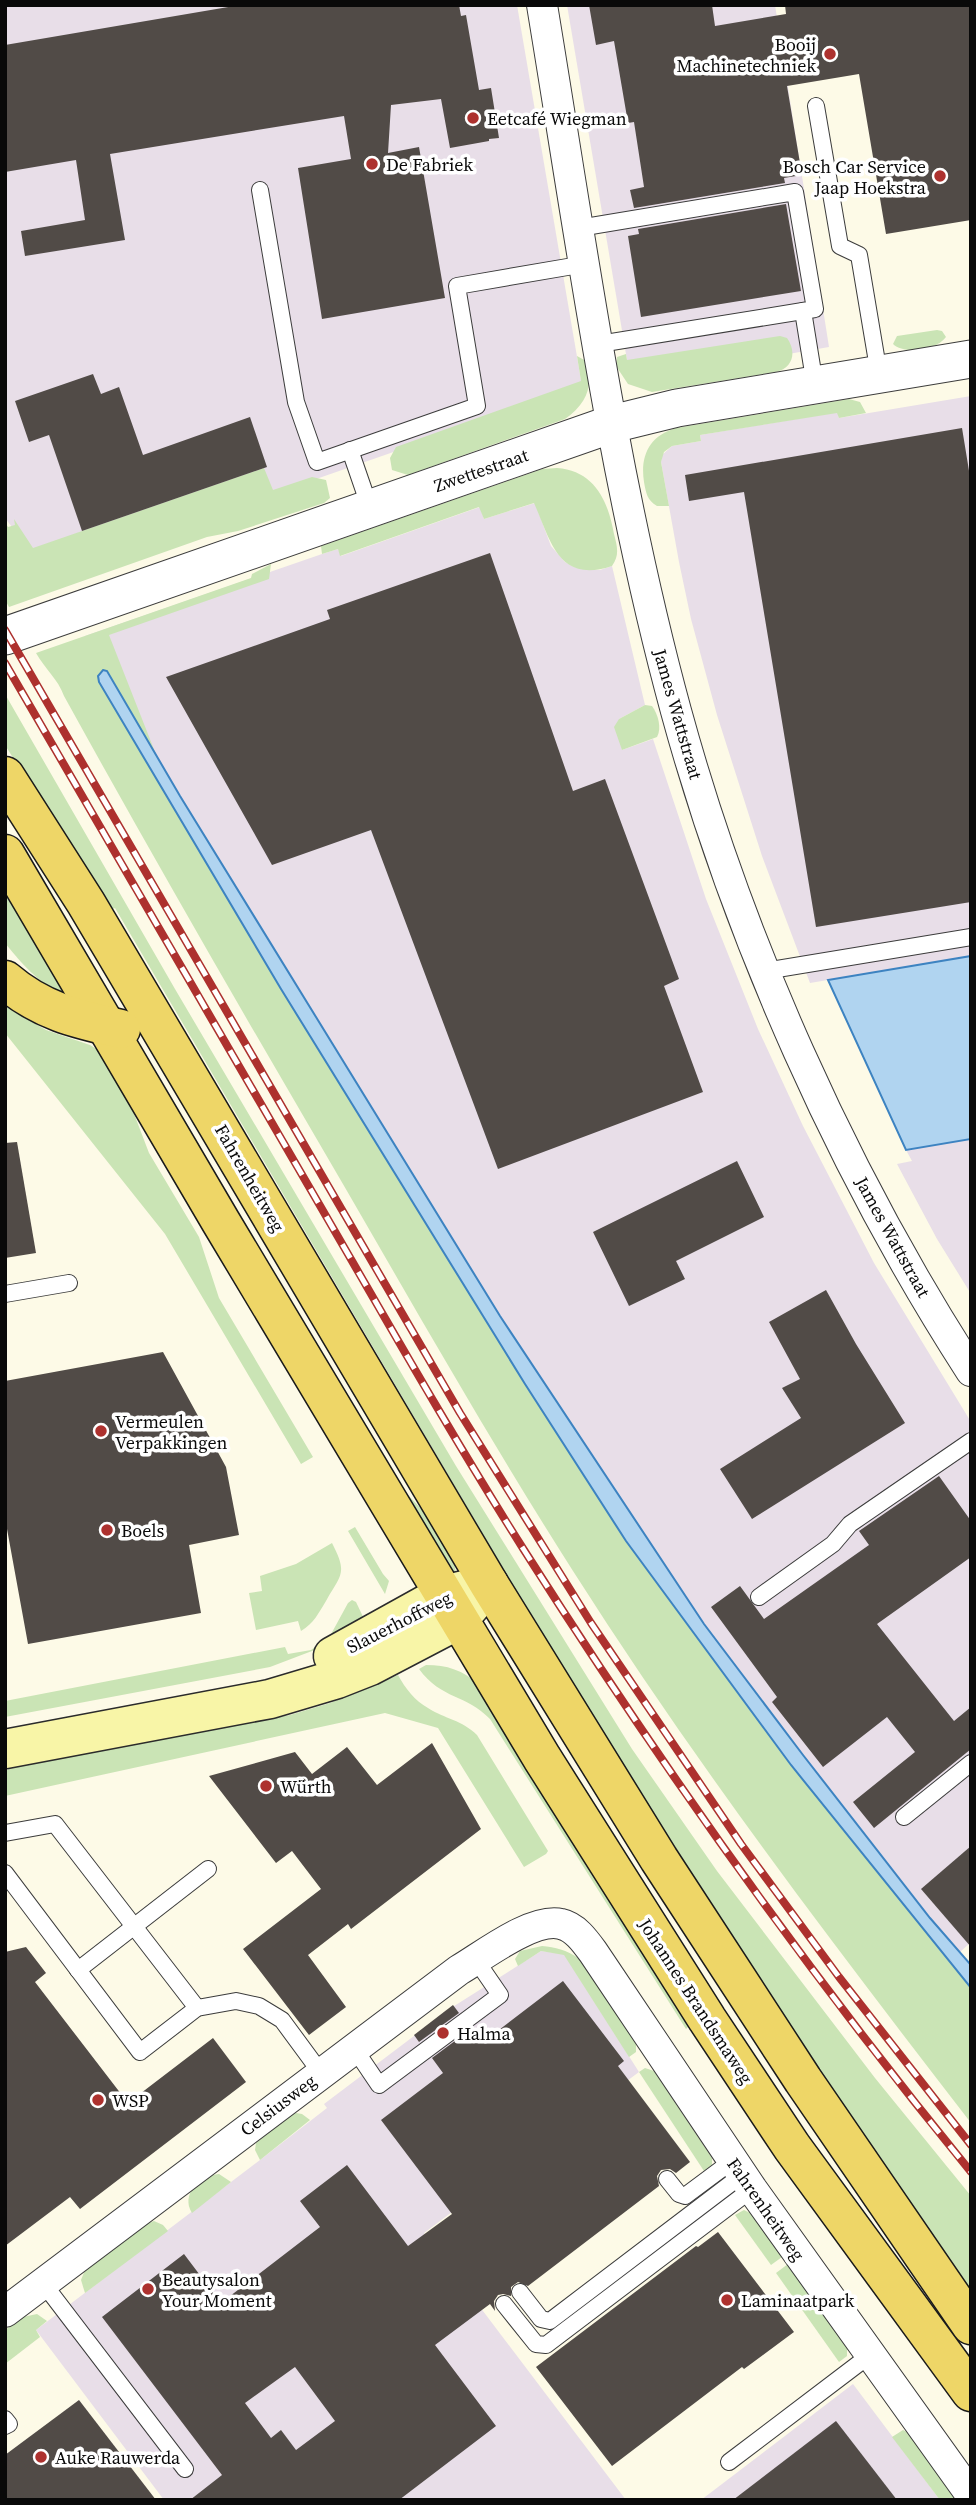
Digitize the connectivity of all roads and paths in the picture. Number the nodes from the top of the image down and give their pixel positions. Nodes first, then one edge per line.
1 (542, 5) edge
2 (816, 106) dead end
3 (260, 190) dead end
4 (579, 228) junction
5 (585, 264) junction
6 (803, 312) junction
7 (599, 345) junction
8 (971, 359) edge
9 (879, 374) junction
10 (815, 385) junction
11 (612, 424) junction
12 (350, 450) junction
13 (370, 508) junction
14 (5, 636) edge
15 (5, 776) edge
16 (5, 853) edge
17 (971, 937) edge
18 (765, 971) junction
19 (5, 980) edge
20 (107, 1026) junction
21 (217, 1123) junction
22 (69, 1283) dead end
23 (5, 1294) edge
24 (971, 1371) edge
25 (971, 1441) edge
26 (489, 1584) junction
27 (759, 1597) dead end
28 (450, 1608) junction
29 (5, 1725) edge
30 (5, 1749) edge
31 (971, 1763) edge
32 (904, 1817) dead end
33 (5, 1833) edge
34 (208, 1869) dead end
35 (5, 1873) edge
36 (563, 1924) joint
37 (134, 1926) junction
38 (476, 1959) junction
39 (78, 1969) junction
40 (197, 2008) junction
41 (354, 2048) junction
42 (321, 2073) junction
43 (742, 2175) junction
44 (667, 2179) dead end
45 (43, 2283) junction
46 (520, 2292) dead end
47 (505, 2304) dead end
48 (5, 2312) edge
49 (971, 2325) edge
50 (870, 2355) junction
51 (971, 2392) edge
52 (5, 2419) edge
53 (5, 2426) edge
54 (729, 2462) dead end
55 (185, 2469) dead end
56 (971, 2495) edge

1 - 4 street, James Wattstraat
2 - 9 lane
3 - 12 lane
4 - 5 street, James Wattstraat
4 - 6 lane
5 - 7 street, James Wattstraat
5 - 12 lane
6 - 7 lane
6 - 10 lane
7 - 11 street, James Wattstraat
8 - 9 street, Zwettestraat
9 - 10 street, Zwettestraat
10 - 11 street, Zwettestraat
11 - 13 street, Zwettestraat
11 - 18 street, James Wattstraat
12 - 13 lane
13 - 14 street, Zwettestraat
15 - 21 main road, Fahrenheitweg
16 - 20 main road
17 - 18 lane
18 - 24 street, James Wattstraat
19 - 20 main road
20 - 21 main road
20 - 28 main road
21 - 26 main road, Fahrenheitweg
22 - 23 lane
25 - 27 lane
26 - 28 main road, Slauerhoffweg
26 - 49 main road
28 - 29 main road, Slauerhoffweg
28 - 30 main road, Slauerhoffweg
28 - 51 main road, Johannes Brandsmaweg
31 - 32 lane
33 - 37 lane
34 - 37 lane
35 - 39 lane
36 - 38 street, Celsiusweg
36 - 43 street, Fahrenheitweg
37 - 39 lane
37 - 40 lane
38 - 41 street, Celsiusweg
38 - 41 lane
39 - 40 lane
40 - 42 lane
41 - 42 street, Celsiusweg
42 - 45 street, Celsiusweg
43 - 44 lane
43 - 46 lane
43 - 47 lane
43 - 50 street, Fahrenheitweg
45 - 48 street, Celsiusweg
45 - 55 lane
50 - 54 lane
50 - 56 street, Fahrenheitweg
52 - 53 lane

